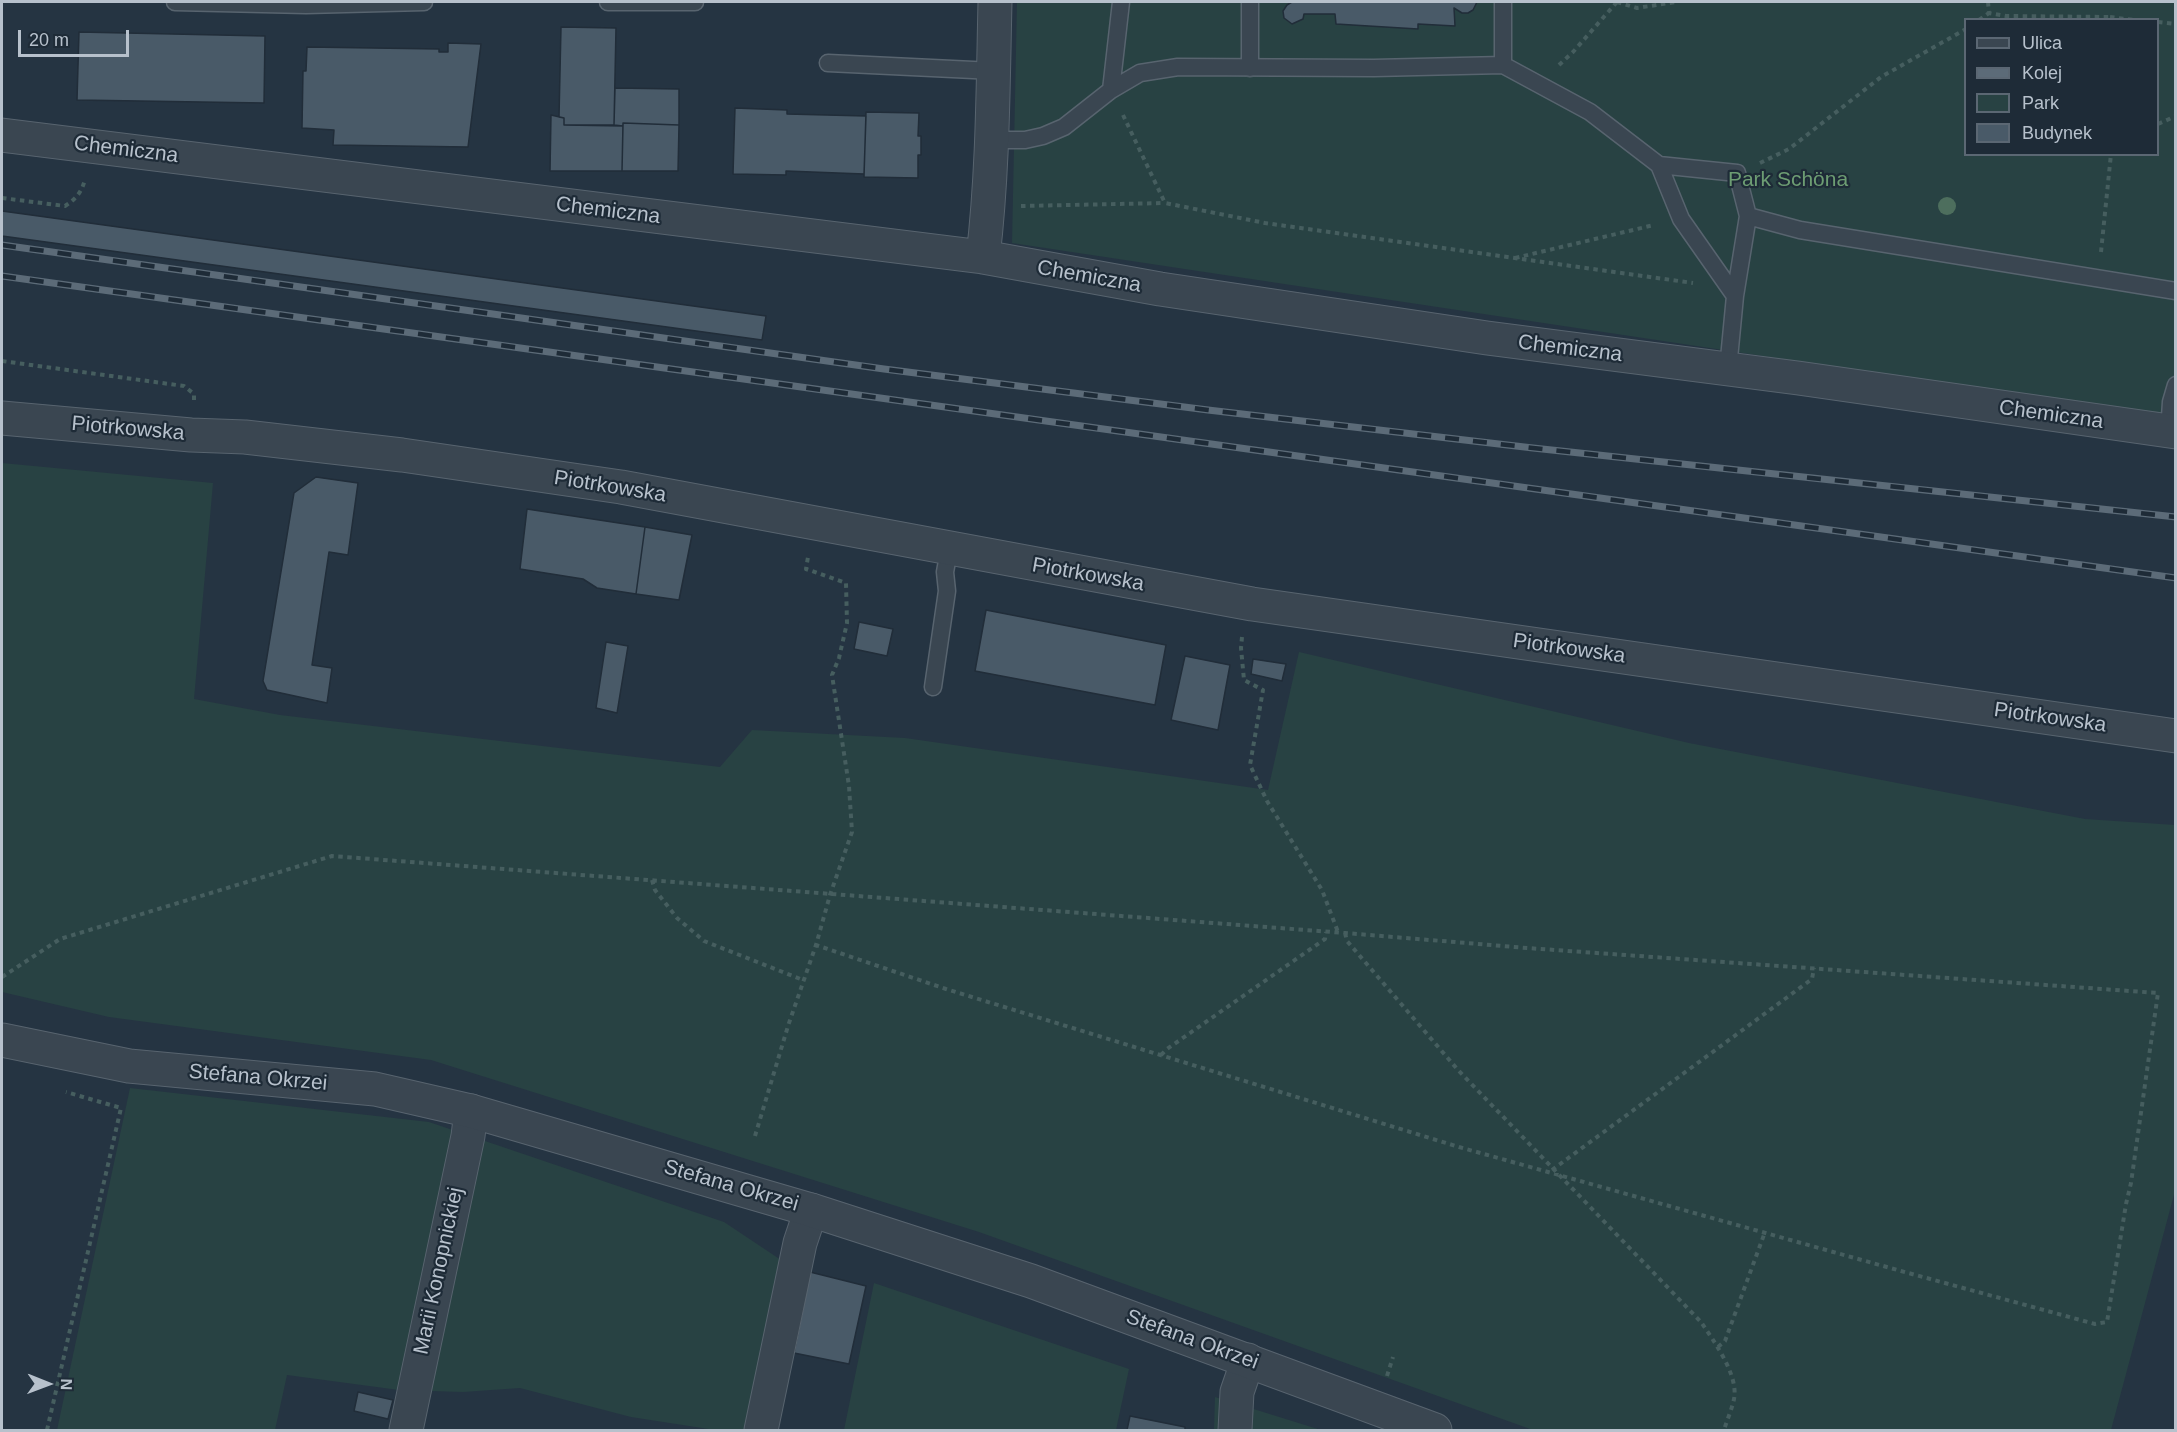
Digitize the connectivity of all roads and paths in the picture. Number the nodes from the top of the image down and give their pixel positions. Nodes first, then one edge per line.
1 (175, 2) edge
2 (424, 2) edge
3 (608, 2) edge
4 (695, 2) edge
5 (995, 2) edge
6 (1121, 2) edge
7 (1250, 2) edge
8 (1503, 2) edge
9 (1617, 2) edge
10 (1676, 2) edge
11 (1988, 2) edge
12 (1989, 13) junction
13 (1983, 18) edge
14 (2006, 18) edge
15 (2110, 18) edge
16 (2159, 22) edge
17 (2175, 24) edge
18 (1964, 30) edge
19 (828, 63) dead end
20 (1503, 65) junction
21 (1250, 68) junction
22 (994, 71) junction
23 (1539, 84) junction
24 (1111, 90) junction
25 (2175, 116) edge
26 (2159, 123) edge
27 (2, 135) edge
28 (993, 140) junction
29 (2111, 156) edge
30 (1659, 165) junction
31 (1737, 173) junction
32 (82, 190) dead end
33 (2, 198) edge
34 (990, 203) junction
35 (1165, 203) junction
36 (1748, 216) junction
37 (1681, 219) junction
38 (983, 257) junction
39 (1512, 258) junction
40 (2098, 277) junction
41 (2175, 291) edge
42 (1735, 296) junction
43 (2, 361) edge
44 (1728, 369) junction
45 (2175, 385) edge
46 (2, 418) edge
47 (2172, 432) edge
48 (191, 435) junction
49 (810, 546) dead end
50 (949, 550) junction
51 (1246, 603) junction
52 (933, 687) dead end
53 (2175, 736) edge
54 (652, 880) junction
55 (830, 895) junction
56 (1326, 932) junction
57 (1338, 932) junction
58 (1345, 933) junction
59 (816, 945) junction
60 (1814, 968) junction
61 (2, 977) edge
62 (803, 980) junction
63 (2, 1040) edge
64 (1161, 1055) junction
65 (121, 1108) dead end
66 (471, 1111) junction
67 (755, 1136) dead end
68 (1552, 1170) junction
69 (1559, 1176) junction
70 (811, 1210) junction
71 (1766, 1232) junction
72 (1717, 1347) junction
73 (1248, 1360) junction
74 (47, 1431) edge
75 (406, 1431) edge
76 (761, 1431) edge
77 (1235, 1431) edge
78 (1435, 1431) edge
79 (1724, 1431) edge

1 - 2 lane
3 - 4 lane
5 - 22 street
6 - 24 lane
7 - 21 lane
8 - 20 lane
9 - 10 path
9 - 23 path
11 - 12 path
12 - 13 path
12 - 14 path
14 - 15 path
16 - 17 path
18 - 31 path
19 - 22 lane
20 - 21 lane
20 - 23 lane
21 - 24 lane
22 - 28 street
23 - 30 lane
24 - 28 lane
24 - 35 path
25 - 26 path
27 - 38 street, Chemiczna
28 - 34 street
29 - 40 path
30 - 31 lane
30 - 37 lane
31 - 36 lane
32 - 33 path
34 - 35 path
34 - 38 street
35 - 39 path
36 - 40 lane
36 - 42 lane
37 - 39 path
37 - 42 lane
38 - 44 street, Chemiczna
39 - 42 path
40 - 41 lane
42 - 44 lane
43 - 48 path
44 - 47 street, Chemiczna
45 - 47 lane
46 - 48 street, Piotrkowska
48 - 50 street, Piotrkowska
49 - 55 path
50 - 51 street, Piotrkowska
50 - 52 lane
51 - 53 street, Piotrkowska
51 - 57 path
54 - 55 path
54 - 61 path
54 - 62 path
55 - 56 path
55 - 59 path
56 - 57 path
56 - 64 path
57 - 58 path
58 - 60 path
58 - 68 path
59 - 62 path
59 - 64 path
60 - 68 path
60 - 71 path
62 - 67 path
63 - 66 street, Stefana Okrzei
64 - 69 path
65 - 74 path
66 - 70 street, Stefana Okrzei
66 - 75 street, Marii Konopnickiej
68 - 69 path
69 - 71 path
69 - 72 path
70 - 73 street, Stefana Okrzei
70 - 76 street
71 - 72 path
72 - 79 path
73 - 77 street
73 - 78 street, Stefana Okrzei

